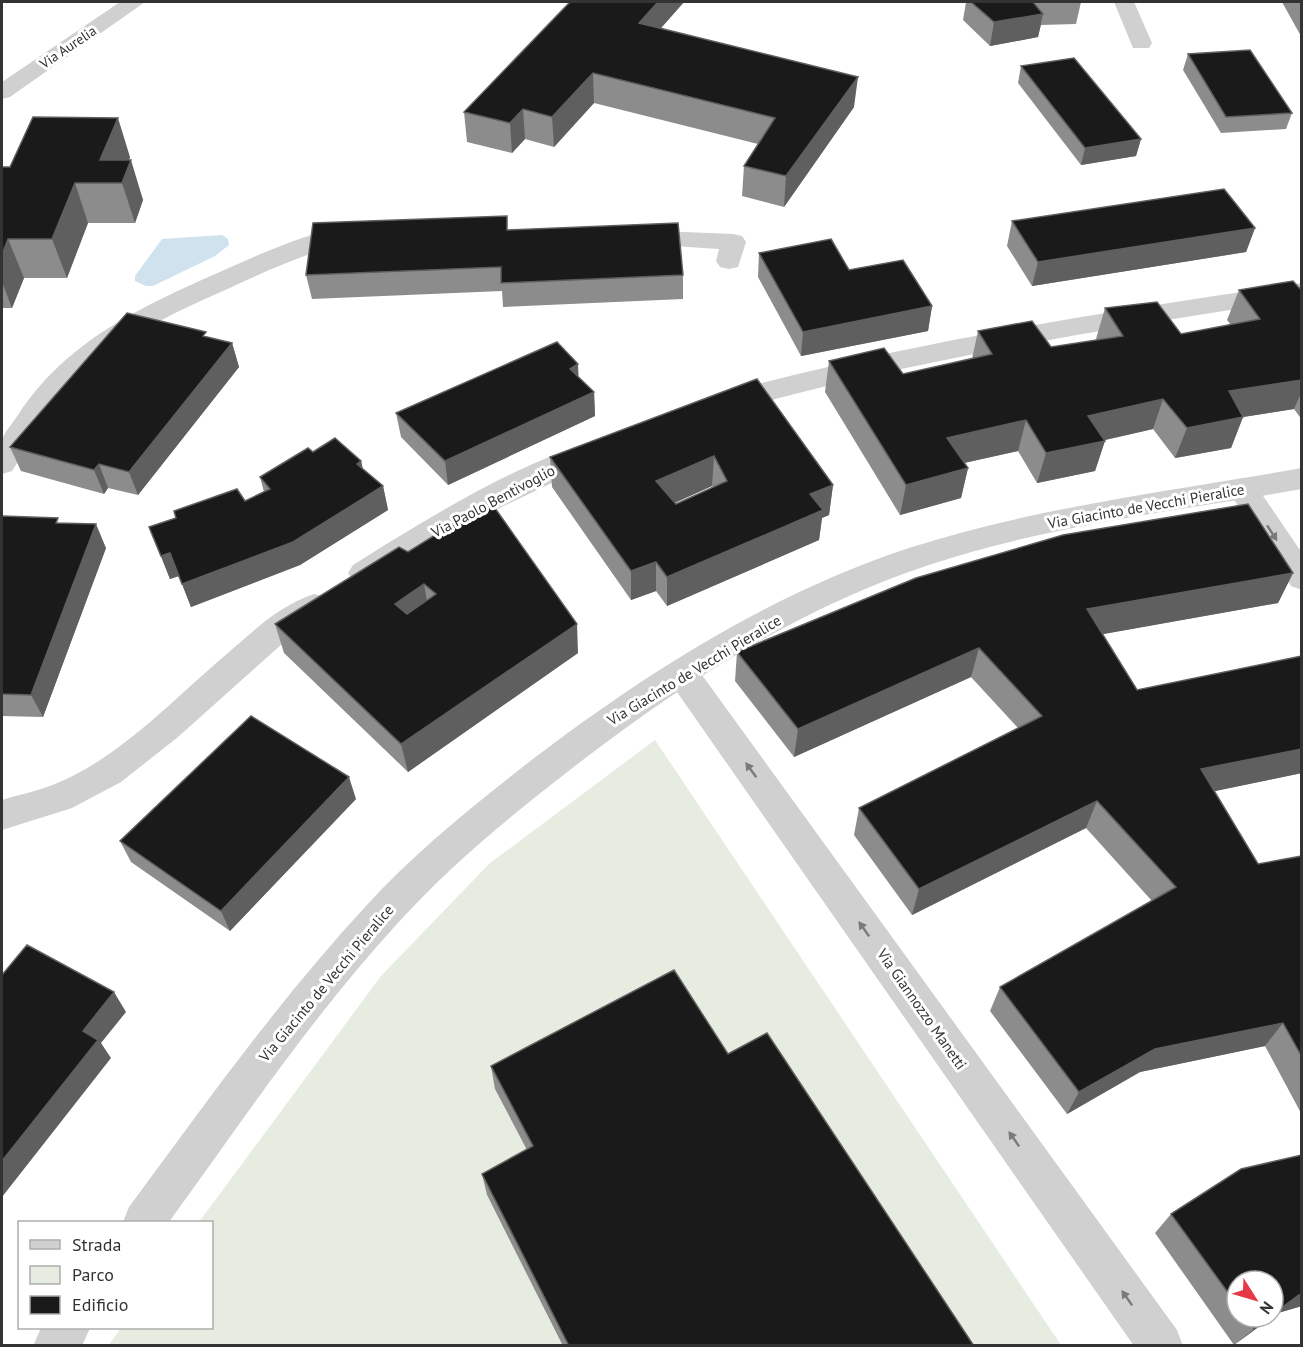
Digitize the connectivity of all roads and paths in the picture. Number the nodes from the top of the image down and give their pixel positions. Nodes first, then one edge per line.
1 (134, 2) edge
2 (1124, 2) edge
3 (1141, 43) dead end
4 (2, 92) edge
5 (382, 232) edge
6 (605, 237) edge
7 (729, 261) dead end
8 (1302, 291) edge
9 (695, 412) edge
10 (615, 442) edge
11 (2, 464) edge
12 (1302, 478) edge
13 (1242, 489) junction
14 (1302, 578) edge
15 (682, 673) junction
16 (2, 815) edge
17 (145, 1221) edge
18 (67, 1329) edge
19 (54, 1346) edge
20 (1161, 1346) edge

1 - 4 street, Via Aurelia
2 - 3 street
5 - 11 street
6 - 7 street
8 - 9 street
10 - 16 street, Via Paolo Bentivoglio
12 - 13 street, Via Giacinto de Vecchi Pieralice
13 -> 14 street
13 - 15 street, Via Giacinto de Vecchi Pieralice
15 - 17 street, Via Giacinto de Vecchi Pieralice
20 -> 15 street, Via Giannozzo Manetti
18 - 19 street

